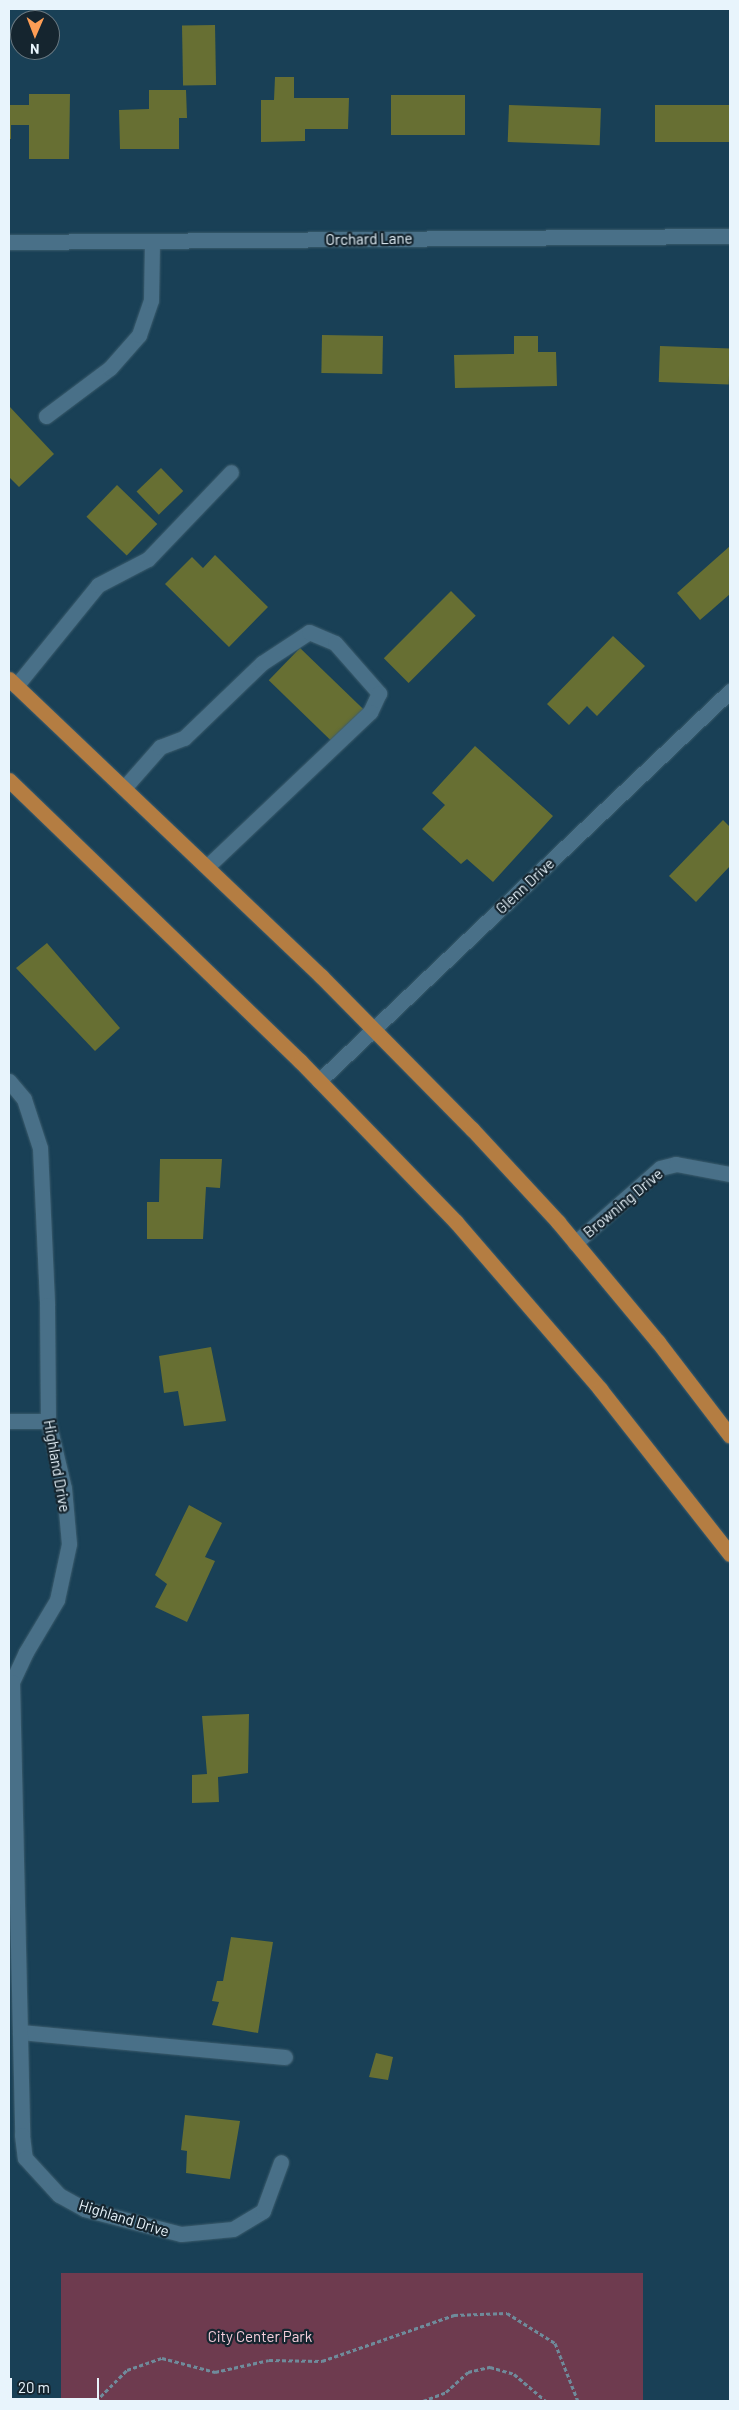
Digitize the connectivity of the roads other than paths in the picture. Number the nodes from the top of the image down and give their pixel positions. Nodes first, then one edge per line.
1 (730, 236) edge
2 (152, 241) junction
3 (9, 242) edge
4 (46, 416) dead end
5 (231, 472) dead end
6 (13, 682) edge
7 (730, 691) edge
8 (9, 780) edge
9 (124, 788) junction
10 (208, 866) junction
11 (374, 1029) junction
12 (9, 1081) edge
13 (319, 1081) junction
14 (730, 1174) edge
15 (575, 1242) junction
16 (9, 1421) edge
17 (48, 1421) junction
18 (730, 1436) edge
19 (729, 1552) edge
20 (20, 2032) junction
21 (285, 2057) dead end
22 (282, 2162) dead end

1 - 2 street, Orchard Lane
2 - 3 street, Orchard Lane
2 - 4 street
5 - 6 street
6 - 9 main road
7 - 11 street, Glenn Drive
8 - 13 main road
9 - 10 main road
9 - 10 street
10 - 11 main road
11 - 13 street, Glenn Drive
11 - 15 main road
12 - 17 street, Highland Drive
13 - 19 main road
14 - 15 street, Browning Drive
15 - 18 main road
16 - 17 street
17 - 20 street, Highland Drive
20 - 21 street
20 - 22 street, Highland Drive

